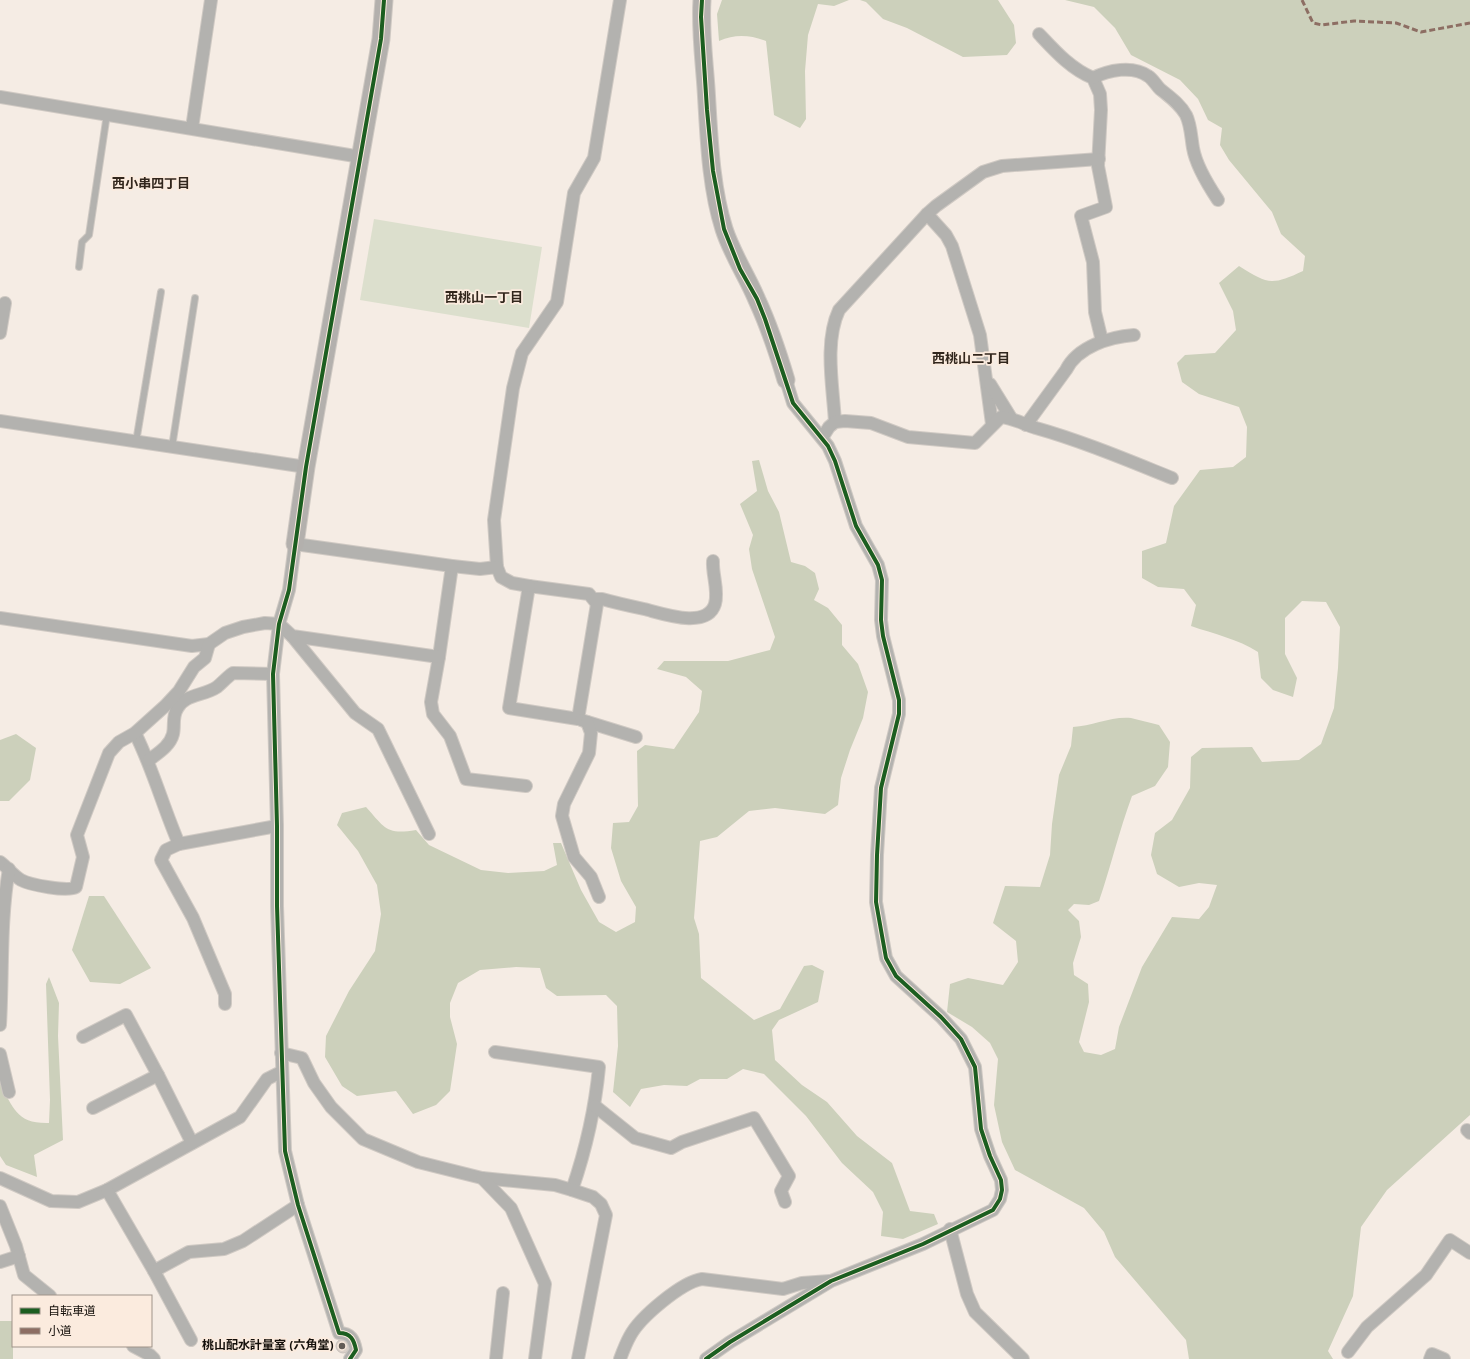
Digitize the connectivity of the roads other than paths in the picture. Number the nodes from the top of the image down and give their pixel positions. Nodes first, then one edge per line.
1 (211, 0) edge
2 (384, 0) edge
3 (620, 0) edge
4 (702, 0) edge
5 (1039, 34) dead end
6 (1093, 78) junction
7 (0, 97) edge
8 (107, 114) junction
9 (192, 128) junction
10 (361, 157) junction
11 (1099, 159) junction
12 (1218, 200) dead end
13 (927, 214) junction
14 (79, 267) dead end
15 (161, 292) dead end
16 (195, 298) dead end
17 (5, 303) dead end
18 (0, 333) edge
19 (1134, 335) dead end
20 (1102, 341) junction
21 (984, 372) junction
22 (786, 380) joint
23 (1011, 418) junction
24 (0, 421) edge
25 (835, 422) junction
26 (992, 424) junction
27 (1026, 425) junction
28 (822, 438) junction
29 (136, 442) junction
30 (172, 447) junction
31 (306, 467) junction
32 (1172, 478) dead end
33 (295, 544) junction
34 (712, 561) dead end
35 (452, 566) junction
36 (497, 567) junction
37 (529, 586) junction
38 (595, 599) junction
39 (0, 618) edge
40 (279, 624) junction
41 (292, 636) junction
42 (209, 644) junction
43 (439, 657) junction
44 (273, 674) junction
45 (583, 720) junction
46 (135, 733) junction
47 (636, 737) dead end
48 (149, 760) junction
49 (526, 786) dead end
50 (277, 826) junction
51 (429, 834) dead end
52 (179, 844) junction
53 (4, 865) edge
54 (598, 897) dead end
55 (225, 1004) dead end
56 (0, 1024) edge
57 (83, 1037) dead end
58 (495, 1052) dead end
59 (281, 1053) junction
60 (0, 1054) edge
61 (281, 1072) junction
62 (158, 1075) junction
63 (9, 1092) dead end
64 (595, 1106) junction
65 (93, 1108) dead end
66 (192, 1144) junction
67 (0, 1178) edge
68 (482, 1178) junction
69 (107, 1190) junction
70 (572, 1190) junction
71 (785, 1202) dead end
72 (298, 1205) junction
73 (0, 1206) edge
74 (950, 1229) junction
75 (1470, 1253) edge
76 (20, 1256) junction
77 (0, 1262) edge
78 (154, 1271) junction
79 (831, 1281) junction
80 (503, 1293) dead end
81 (49, 1295) edge
82 (191, 1340) dead end
83 (135, 1347) edge
84 (1348, 1352) dead end
85 (154, 1359) edge
86 (350, 1359) edge
87 (496, 1359) edge
88 (535, 1359) edge
89 (578, 1359) edge
90 (620, 1359) edge
91 (706, 1359) edge
92 (1023, 1359) edge
93 (1430, 1359) edge
94 (1444, 1359) edge

1 - 9 street
2 - 10 street
3 - 36 street
4 - 22 street
5 - 6 street
6 - 11 street
6 - 12 street
7 - 8 street
8 - 9 street
8 - 14 lane
9 - 10 street
10 - 31 street
11 - 13 street
11 - 20 street
13 - 21 street
13 - 25 street
15 - 29 lane
16 - 30 lane
17 - 18 street
19 - 20 street
20 - 27 street
21 - 23 street
21 - 26 street
22 - 28 street
23 - 26 street
23 - 27 street
24 - 29 street
25 - 26 street
25 - 28 street
27 - 32 street
28 - 74 street
29 - 30 street
30 - 31 street
31 - 33 street
33 - 35 street
33 - 40 street
34 - 38 street
35 - 36 street
35 - 43 street
36 - 37 street
37 - 38 street
37 - 45 street
38 - 45 street
39 - 42 street
40 - 41 street
40 - 42 street
40 - 44 street
41 - 43 street
41 - 51 street
42 - 46 street
43 - 49 street
44 - 48 street
44 - 50 street
45 - 47 street
45 - 54 street
46 - 48 street
46 - 53 street
48 - 52 street
50 - 52 street
50 - 59 street
52 - 55 street
53 - 56 street
57 - 62 street
58 - 64 street
59 - 61 street
59 - 68 street
60 - 63 street
61 - 66 street
61 - 72 street
62 - 65 street
62 - 66 street
64 - 70 street
64 - 71 street
66 - 69 street
67 - 69 street
68 - 70 street
68 - 88 street
69 - 78 street
70 - 89 street
72 - 78 street
72 - 86 street
73 - 76 street
74 - 79 street
74 - 92 street
75 - 84 street
76 - 77 street
76 - 81 street
78 - 82 street
79 - 90 street
79 - 91 street
80 - 87 street
83 - 85 street
93 - 94 street

